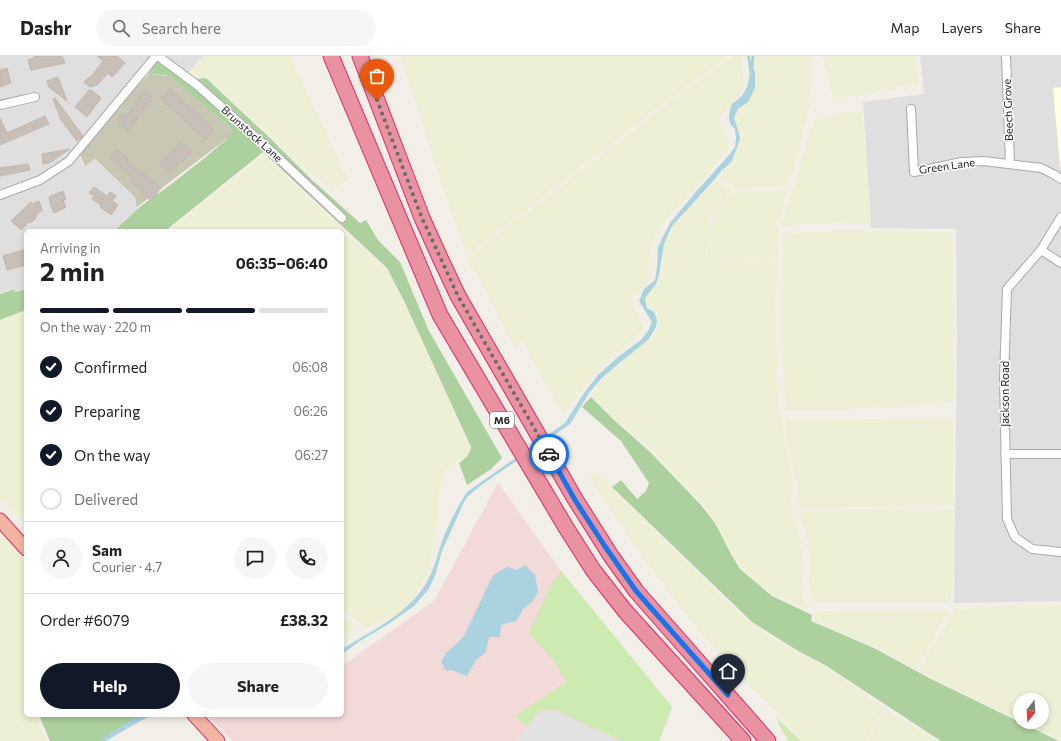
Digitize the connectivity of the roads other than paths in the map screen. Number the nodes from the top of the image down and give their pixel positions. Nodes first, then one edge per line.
1 (157, 56) edge
2 (332, 56) edge
3 (360, 56) edge
4 (1006, 56) edge
5 (35, 97) dead end
6 (0, 105) edge
7 (911, 110) dead end
8 (1010, 164) junction
9 (1061, 179) edge
10 (0, 195) edge
11 (1061, 217) edge
12 (342, 218) dead end
13 (1041, 250) junction
14 (1061, 263) edge
15 (1005, 454) junction
16 (1061, 454) edge
17 (0, 520) edge
18 (24, 547) edge
19 (1061, 552) edge
20 (196, 717) edge
21 (218, 741) edge
22 (742, 741) edge
23 (768, 741) edge

1 - 10 street
1 - 12 street, Brunstock Lane
2 - 22 highway, M6
3 - 23 highway, M6
4 - 8 street, Beech Grove
5 - 6 street
7 - 8 street, Green Lane
8 - 9 street, Green Lane
11 - 13 street, Jackson Road
13 - 14 street
13 - 15 street, Jackson Road
15 - 16 street
15 - 19 street, Jackson Road
17 - 18 highway
20 - 21 highway

